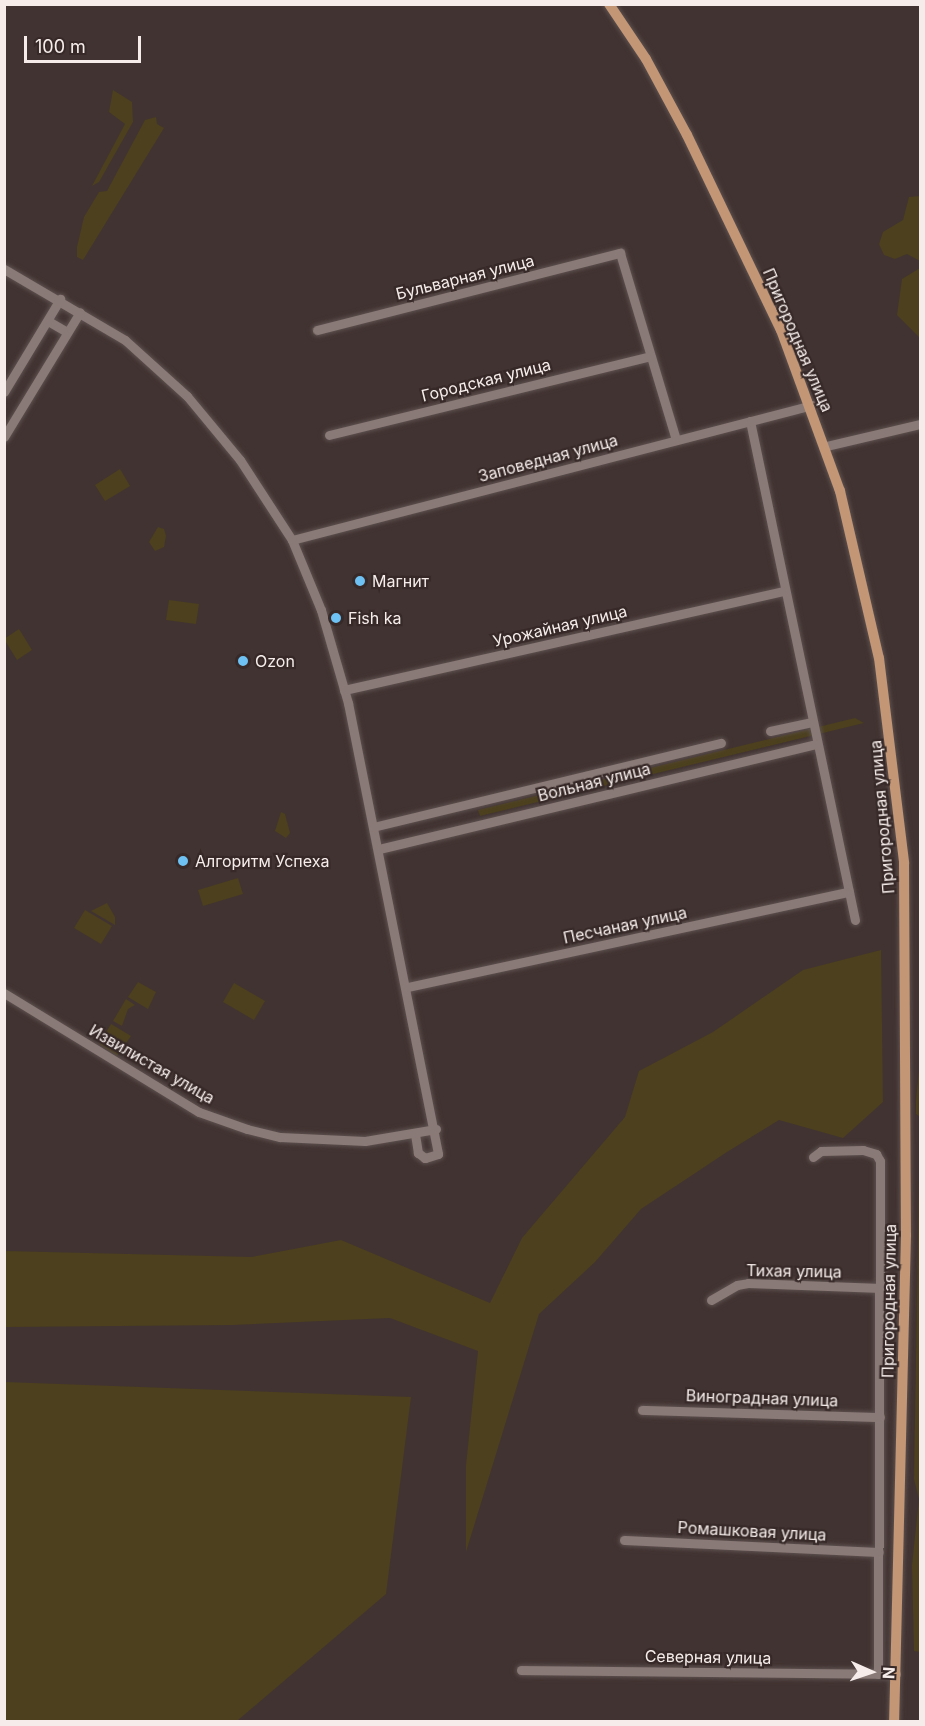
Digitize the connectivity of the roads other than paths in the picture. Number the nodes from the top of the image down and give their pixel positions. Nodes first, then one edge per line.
1 (609, 4) edge
2 (4, 269) edge
3 (60, 299) junction
4 (80, 312) junction
5 (48, 321) junction
6 (317, 330) dead end
7 (68, 332) junction
8 (650, 356) junction
9 (4, 392) edge
10 (812, 405) junction
11 (750, 421) junction
12 (921, 424) edge
13 (329, 435) dead end
14 (4, 436) edge
15 (676, 440) junction
16 (826, 446) junction
17 (292, 540) junction
18 (783, 591) junction
19 (344, 690) junction
20 (812, 722) junction
21 (770, 731) dead end
22 (721, 743) dead end
23 (816, 744) junction
24 (374, 827) junction
25 (379, 849) junction
26 (849, 892) junction
27 (855, 920) dead end
28 (408, 987) junction
29 (4, 993) edge
30 (436, 1129) junction
31 (415, 1135) junction
32 (813, 1157) dead end
33 (880, 1288) junction
34 (711, 1300) dead end
35 (642, 1410) dead end
36 (880, 1417) junction
37 (624, 1540) dead end
38 (879, 1552) junction
39 (521, 1670) dead end
40 (878, 1674) junction
41 (896, 1674) junction
42 (894, 1722) edge

1 - 10 main road, Пригородная улица
2 - 3 street
3 - 4 street
3 - 5 street
4 - 7 street
4 - 17 street
5 - 7 street
5 - 9 street
6 - 8 street, Бульварная улица
7 - 14 street
8 - 13 street, Городская улица
8 - 15 street
10 - 11 street, Заповедная улица
10 - 16 main road, Пригородная улица
11 - 15 street, Заповедная улица
11 - 18 street
12 - 16 street
15 - 17 street, Заповедная улица
16 - 41 main road, Пригородная улица
17 - 19 street
18 - 19 street, Урожайная улица
18 - 20 street
19 - 24 street
20 - 21 street
20 - 23 street
22 - 24 street, Вольная улица
23 - 25 street, Вольная улица
23 - 26 street
24 - 25 street
25 - 28 street
26 - 27 street
26 - 28 street, Песчаная улица
28 - 30 street
29 - 31 street, Извилистая улица
30 - 31 street, Извилистая улица
30 - 31 street
32 - 33 street, Пригородная улица
33 - 34 street, Тихая улица
33 - 36 street, Пригородная улица
35 - 36 street, Виноградная улица
36 - 38 street, Пригородная улица
37 - 38 street, Ромашковая улица
38 - 40 street, Пригородная улица
39 - 40 street, Северная улица
40 - 41 street, Северная улица
41 - 42 main road, Пригородная улица

